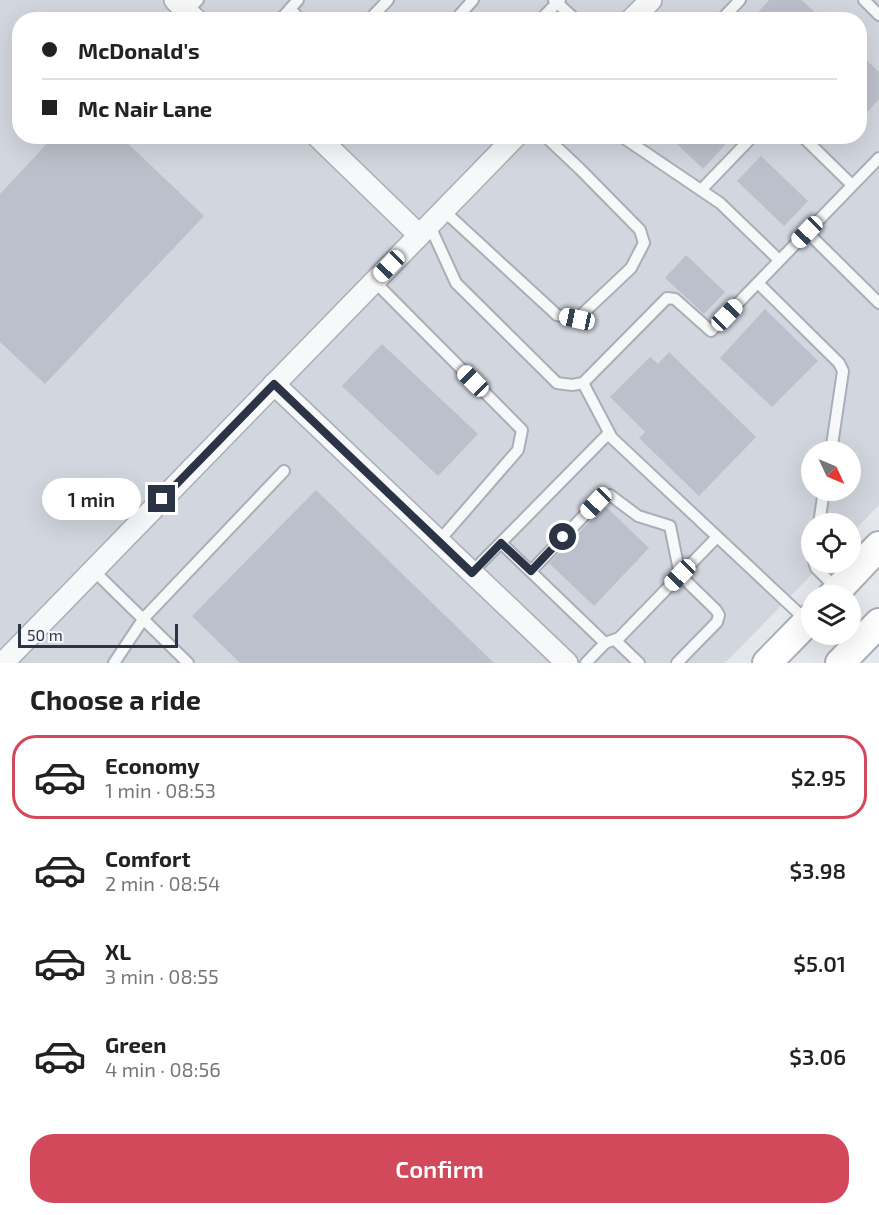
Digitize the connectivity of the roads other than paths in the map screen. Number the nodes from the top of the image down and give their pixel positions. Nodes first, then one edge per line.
1 (298, 0) edge
2 (388, 0) edge
3 (473, 0) edge
4 (651, 0) edge
5 (864, 0) edge
6 (557, 1) edge
7 (290, 9) junction
8 (287, 12) edge
9 (293, 12) edge
10 (377, 12) edge
11 (462, 12) edge
12 (568, 12) edge
13 (640, 12) edge
14 (879, 15) edge
15 (327, 144) edge
16 (508, 144) edge
17 (553, 144) edge
18 (633, 144) edge
19 (745, 144) edge
20 (810, 144) edge
21 (879, 158) edge
22 (852, 185) junction
23 (701, 190) junction
24 (431, 223) junction
25 (807, 232) junction
26 (779, 260) junction
27 (374, 281) junction
28 (758, 283) junction
29 (879, 303) edge
30 (583, 383) junction
31 (274, 384) junction
32 (609, 433) junction
33 (833, 441) edge
34 (284, 471) dead end
35 (717, 537) junction
36 (439, 541) junction
37 (501, 543) junction
38 (879, 546) edge
39 (93, 570) junction
40 (531, 571) junction
41 (472, 573) junction
42 (680, 575) junction
43 (841, 585) edge
44 (801, 612) edge
45 (144, 618) junction
46 (879, 623) edge
47 (801, 627) edge
48 (610, 642) junction
49 (564, 662) edge
50 (3, 663) edge
51 (114, 663) edge
52 (188, 663) edge
53 (586, 663) edge
54 (639, 663) edge
55 (677, 663) edge
56 (767, 663) edge
57 (840, 663) edge

1 - 7 lane
2 - 10 lane
3 - 11 lane
4 - 13 street
5 - 14 lane
6 - 12 lane
7 - 8 lane
7 - 9 lane
15 - 24 street
16 - 24 street
17 - 24 lane
18 - 23 lane
19 - 23 lane
20 - 22 lane
21 - 22 lane
22 - 25 lane
23 - 26 lane
24 - 27 street
24 - 30 lane
25 - 26 lane
25 - 29 lane
26 - 28 lane
27 - 31 street
27 - 36 lane
28 - 30 lane
28 - 33 lane
30 - 32 lane
31 - 36 street
31 - 39 street
32 - 35 lane
32 - 37 lane
34 - 45 lane
35 - 42 lane
35 - 44 lane
36 - 41 street
37 - 40 lane
37 - 41 lane
38 - 43 main road
39 - 45 lane
39 - 50 street
40 - 42 lane
40 - 48 lane
41 - 49 street
42 - 48 lane
42 - 55 lane
45 - 51 lane
45 - 52 lane
46 - 57 main road
47 - 56 main road
48 - 53 lane
48 - 54 lane

